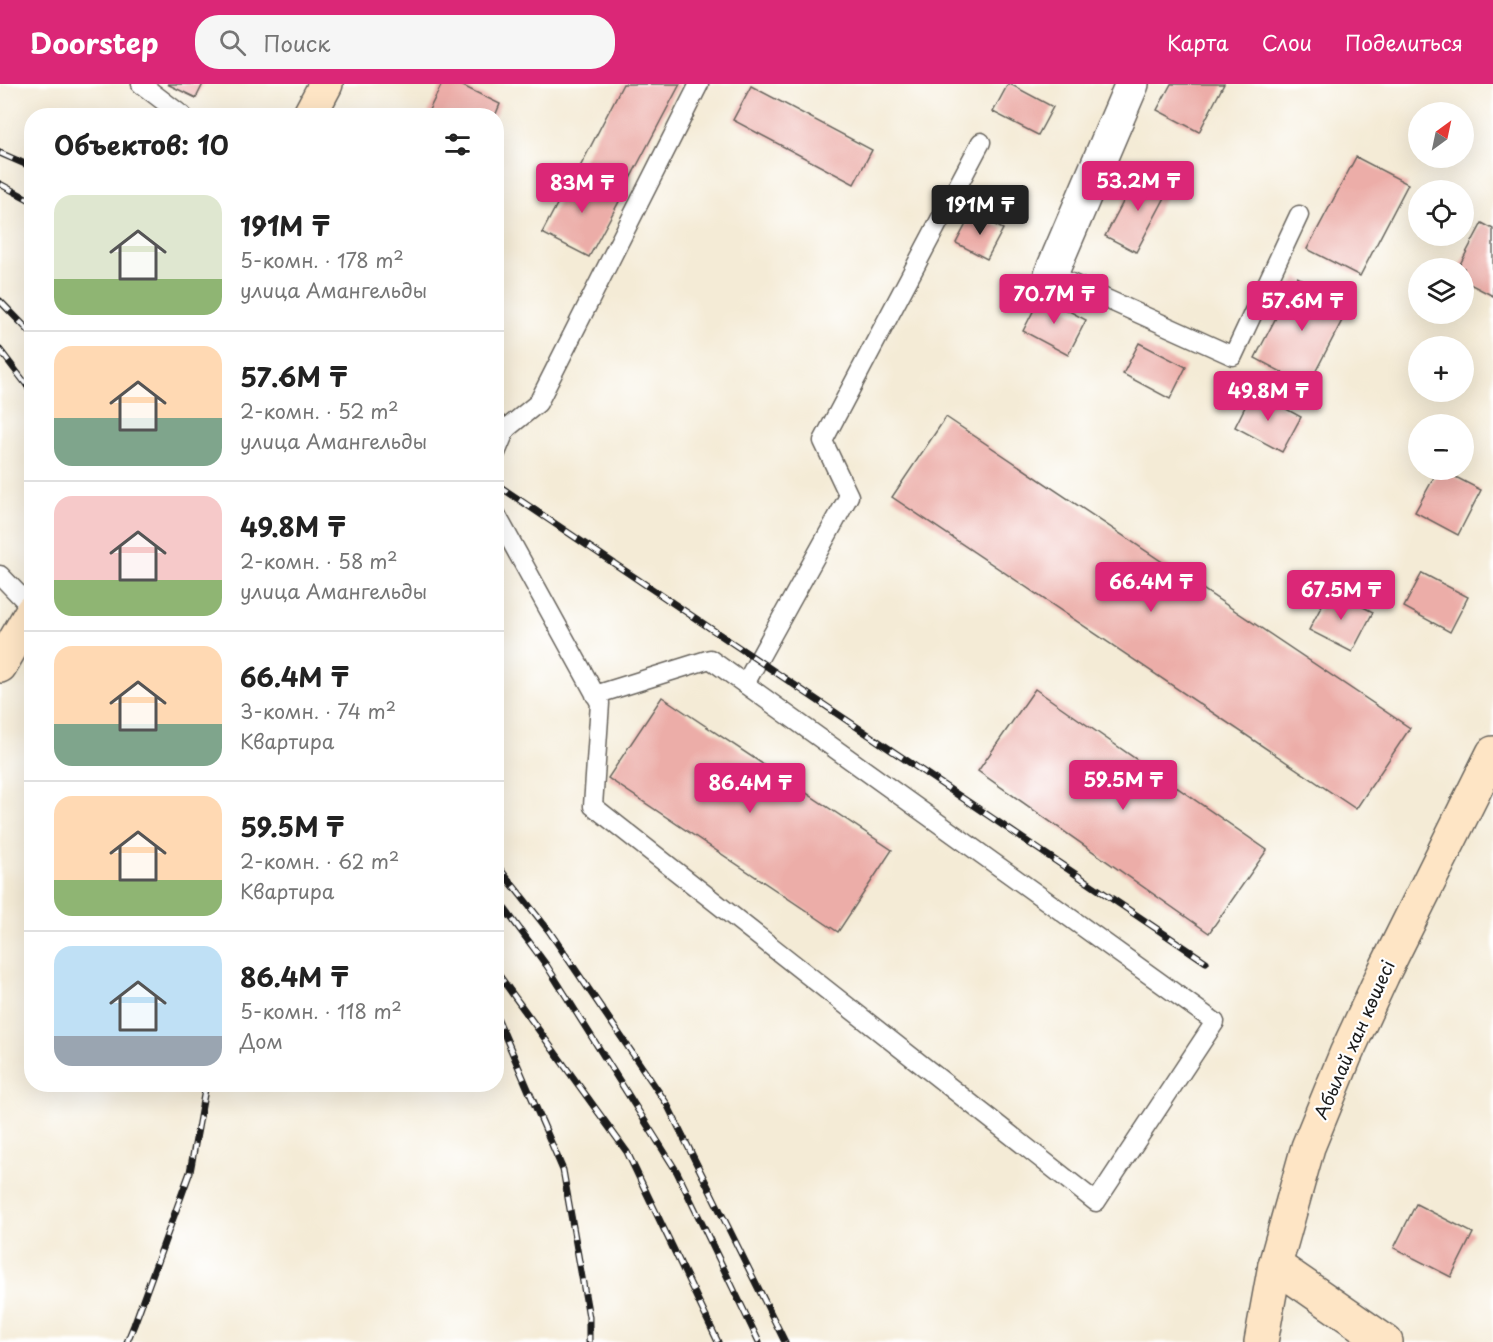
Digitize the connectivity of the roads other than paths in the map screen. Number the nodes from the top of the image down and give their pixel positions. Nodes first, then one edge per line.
1 (141, 84) edge
2 (326, 84) edge
3 (699, 84) edge
4 (1132, 84) edge
5 (172, 108) edge
6 (313, 108) edge
7 (981, 142) dead end
8 (1299, 215) dead end
9 (1051, 274) joint
10 (504, 424) edge
11 (504, 529) edge
12 (0, 575) edge
13 (24, 600) edge
14 (24, 623) edge
15 (0, 666) edge
16 (745, 684) junction
17 (595, 695) junction
18 (1493, 753) edge
19 (1275, 1265) junction
20 (1261, 1342) edge
21 (1386, 1342) edge

1 - 5 lane
2 - 6 main road
3 - 10 lane
4 - 9 street
7 - 16 lane
8 - 9 lane
11 - 17 lane
12 - 13 lane
14 - 15 main road
16 - 17 lane
16 - 17 lane
18 - 19 main road, Абылай хан көшесі
19 - 20 main road, Абылай хан көшесі
19 - 21 main road

